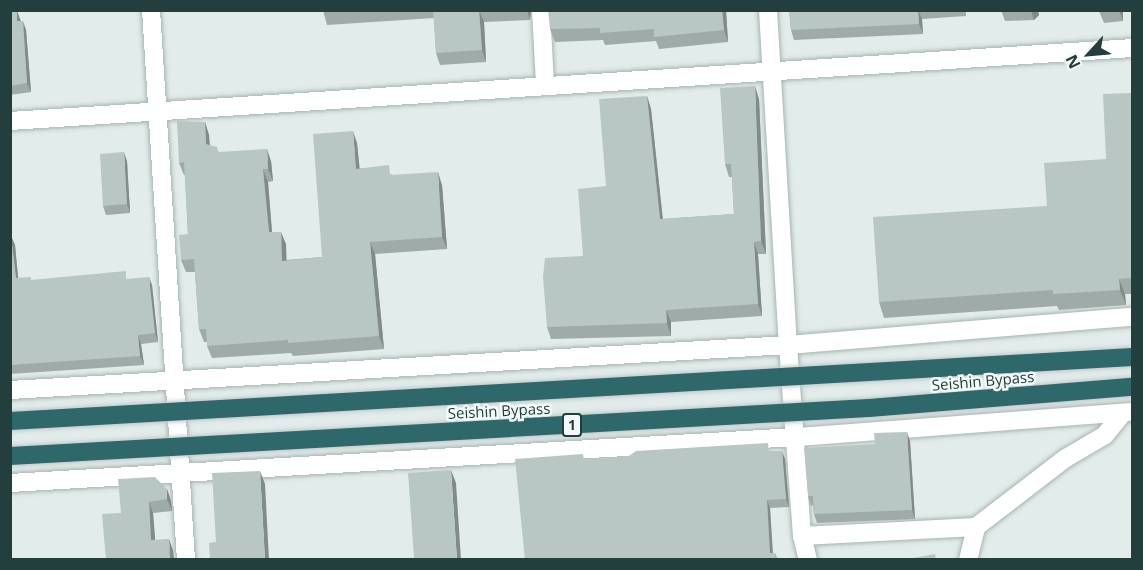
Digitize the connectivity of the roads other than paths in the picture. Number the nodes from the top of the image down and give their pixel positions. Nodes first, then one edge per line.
1 (151, 10) edge
2 (541, 10) edge
3 (768, 10) edge
4 (1132, 48) edge
5 (772, 70) junction
6 (545, 85) junction
7 (157, 110) junction
8 (10, 121) edge
9 (1132, 317) edge
10 (788, 345) junction
11 (1132, 357) edge
12 (174, 379) junction
13 (1132, 387) edge
14 (10, 390) edge
15 (1128, 413) edge
16 (10, 421) edge
17 (797, 437) junction
18 (10, 456) edge
19 (181, 475) junction
20 (10, 483) edge
21 (976, 527) junction
22 (802, 536) junction
23 (186, 560) edge
24 (808, 560) edge
25 (968, 560) edge

1 - 7 street
2 - 6 street
3 - 5 street
4 - 5 street
5 - 6 street
5 - 10 street
6 - 7 street
7 - 8 street
7 - 12 street
9 - 10 street
10 - 12 street
10 - 17 street
11 - 16 highway, Seishin Bypass, bridge
12 - 14 street
12 - 19 street
13 - 18 highway, Seishin Bypass / 1, bridge
15 - 17 street
15 - 21 street
17 - 19 street
17 - 22 street
19 - 20 street
19 - 23 street
21 - 22 street
21 - 25 street
22 - 24 street

